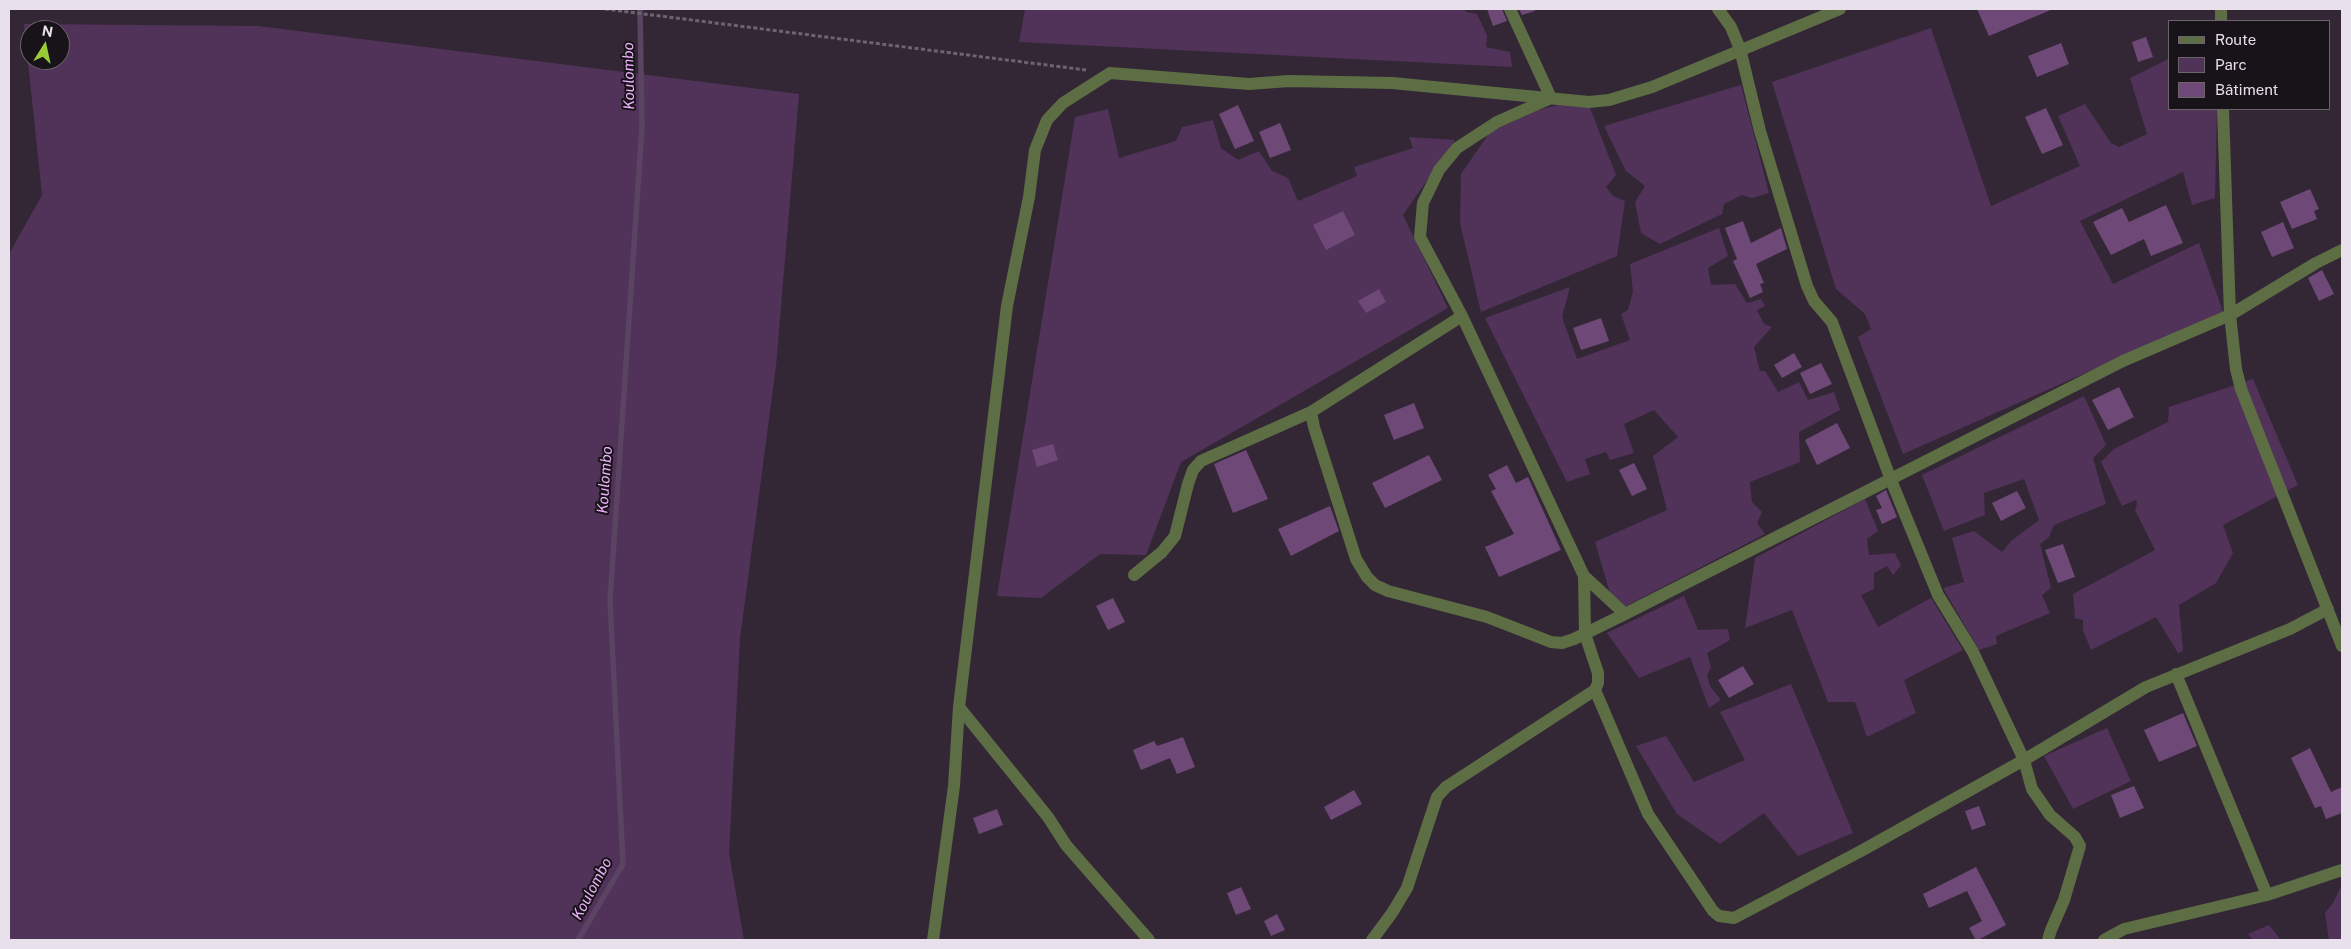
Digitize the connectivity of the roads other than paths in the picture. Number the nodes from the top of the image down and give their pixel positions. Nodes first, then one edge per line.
1 (1510, 9) edge
2 (1718, 9) edge
3 (1840, 9) edge
4 (1740, 49) junction
5 (1551, 98) junction
6 (2223, 110) edge
7 (2342, 250) edge
8 (2230, 315) junction
9 (1462, 316) junction
10 (1311, 412) junction
11 (1891, 480) junction
12 (1134, 575) dead end
13 (1584, 576) junction
14 (2328, 609) junction
15 (1625, 614) junction
16 (1586, 634) junction
17 (2342, 646) edge
18 (2176, 674) junction
19 (1595, 690) junction
20 (960, 707) junction
21 (2024, 760) junction
22 (2342, 870) edge
23 (2267, 895) junction
24 (933, 940) edge
25 (1149, 940) edge
26 (1372, 940) edge
27 (2048, 940) edge
28 (2104, 940) edge

1 - 5 street
2 - 4 street
3 - 4 street
4 - 5 street
4 - 11 street
5 - 9 street
5 - 20 street
6 - 8 street
7 - 8 street
8 - 11 street
8 - 14 street
9 - 10 street
9 - 13 street
10 - 12 street
10 - 16 street
11 - 15 street
11 - 21 street
13 - 15 street
13 - 16 street
14 - 17 street
14 - 18 street
15 - 16 street
16 - 19 street
18 - 21 street
18 - 23 street
19 - 21 street
19 - 26 street
20 - 24 street
20 - 25 street
21 - 27 street
22 - 23 street
23 - 28 street

